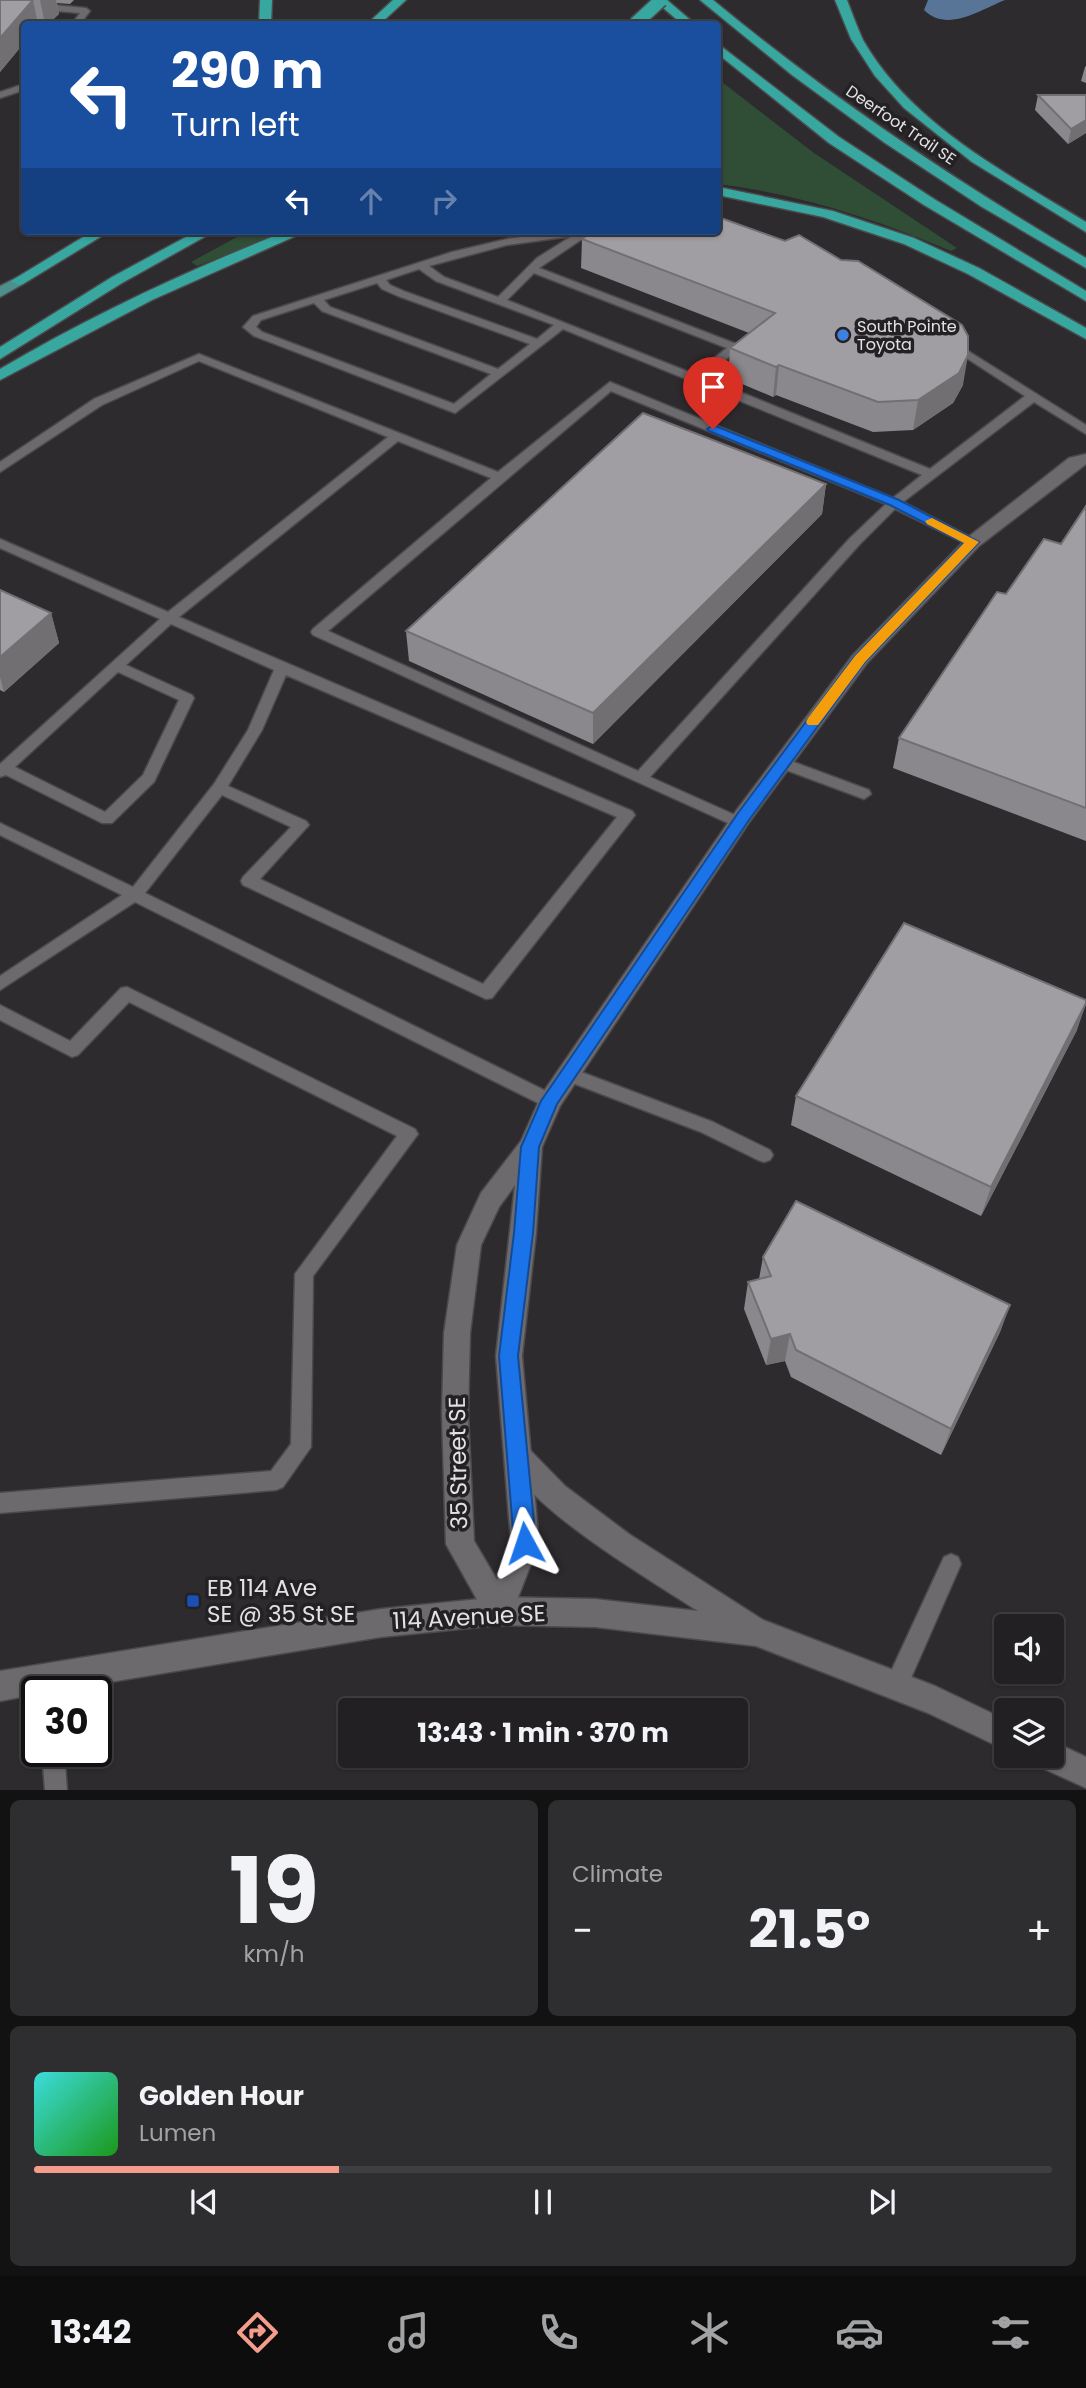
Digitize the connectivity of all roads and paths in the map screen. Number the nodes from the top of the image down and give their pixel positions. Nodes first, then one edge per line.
1 (266, 0) edge
2 (400, 0) edge
3 (660, 0) edge
4 (706, 0) edge
5 (841, 0) edge
6 (0, 3) edge
7 (78, 21) edge
8 (265, 21) edge
9 (376, 21) edge
10 (638, 21) edge
11 (685, 21) edge
12 (721, 50) edge
13 (21, 88) edge
14 (0, 95) edge
15 (721, 192) edge
16 (1086, 228) edge
17 (74, 235) edge
18 (96, 235) edge
19 (201, 235) edge
20 (290, 235) edge
21 (559, 235) edge
22 (582, 235) edge
23 (1086, 264) edge
24 (421, 265) junction
25 (532, 269) junction
26 (379, 278) junction
27 (18, 281) junction
28 (0, 293) edge
29 (1086, 297) edge
30 (315, 298) junction
31 (500, 301) junction
32 (562, 324) junction
33 (1086, 334) edge
34 (943, 339) edge
35 (538, 343) junction
36 (0, 354) edge
37 (499, 373) junction
38 (0, 375) edge
39 (694, 379) junction
40 (1031, 397) junction
41 (1086, 430) edge
42 (397, 436) junction
43 (1086, 459) edge
44 (0, 468) edge
45 (930, 474) junction
46 (500, 477) junction
47 (894, 503) junction
48 (973, 542) junction
49 (0, 543) edge
50 (169, 618) junction
51 (116, 666) junction
52 (282, 668) junction
53 (783, 763) junction
54 (2, 770) edge
55 (640, 778) junction
56 (219, 788) junction
57 (864, 794) dead end
58 (739, 823) junction
59 (0, 828) edge
60 (136, 894) junction
61 (0, 984) edge
62 (0, 1012) edge
63 (568, 1074) junction
64 (550, 1101) junction
65 (530, 1147) junction
66 (764, 1155) dead end
67 (518, 1457) junction
68 (0, 1503) edge
69 (951, 1564) dead end
70 (499, 1611) junction
71 (756, 1632) junction
72 (97, 1676) edge
73 (0, 1686) edge
74 (21, 1686) edge
75 (897, 1686) junction
76 (994, 1729) edge
77 (1064, 1762) edge
78 (54, 1767) edge
79 (1086, 1773) edge
80 (56, 1790) edge

1 - 8 highway
2 - 9 highway
3 - 10 highway, bridge
3 - 11 highway
4 - 23 highway, Deerfoot Trail SE
5 - 16 highway
6 - 7 lane
12 - 29 highway
13 - 14 lane
15 - 33 highway
17 - 27 highway
18 - 27 highway
19 - 36 highway
20 - 38 highway
21 - 24 lane
22 - 25 lane
24 - 26 lane
24 - 31 lane
25 - 31 lane
25 - 39 lane
26 - 30 lane
26 - 35 lane
27 - 28 main road
30 - 37 lane
30 - 37 lane
31 - 32 lane
32 - 35 lane
32 - 39 lane
34 - 40 lane
35 - 37 lane
39 - 45 lane
40 - 41 lane
40 - 45 lane
42 - 44 lane
42 - 46 lane
42 - 50 lane
43 - 48 street, 35 Street SE
45 - 47 lane
46 - 47 lane
46 - 55 lane
47 - 48 lane
47 - 55 lane
48 - 53 street, 35 Street SE
49 - 50 lane
50 - 51 lane
50 - 52 lane
51 - 54 lane
51 - 54 lane
52 - 56 lane
52 - 56 lane
53 - 57 lane
53 - 58 street, 35 Street SE
55 - 58 lane
56 - 60 lane
58 - 63 street, 35 Street SE
59 - 60 lane
60 - 61 lane
60 - 64 lane
62 - 68 lane
63 - 64 street, 35 Street SE
63 - 66 lane
64 - 65 street, 35 Street SE
65 - 67 street, 35 Street SE
65 - 70 street, 35 Street SE
67 - 70 street, 35 Street SE
67 - 71 street
69 - 75 lane
70 - 71 street, 114 Avenue SE
70 - 72 street, 114 Avenue SE
71 - 75 street, 114 Avenue SE
73 - 74 street, 114 Avenue SE
75 - 76 street, 114 Avenue SE
77 - 79 street
78 - 80 lane

